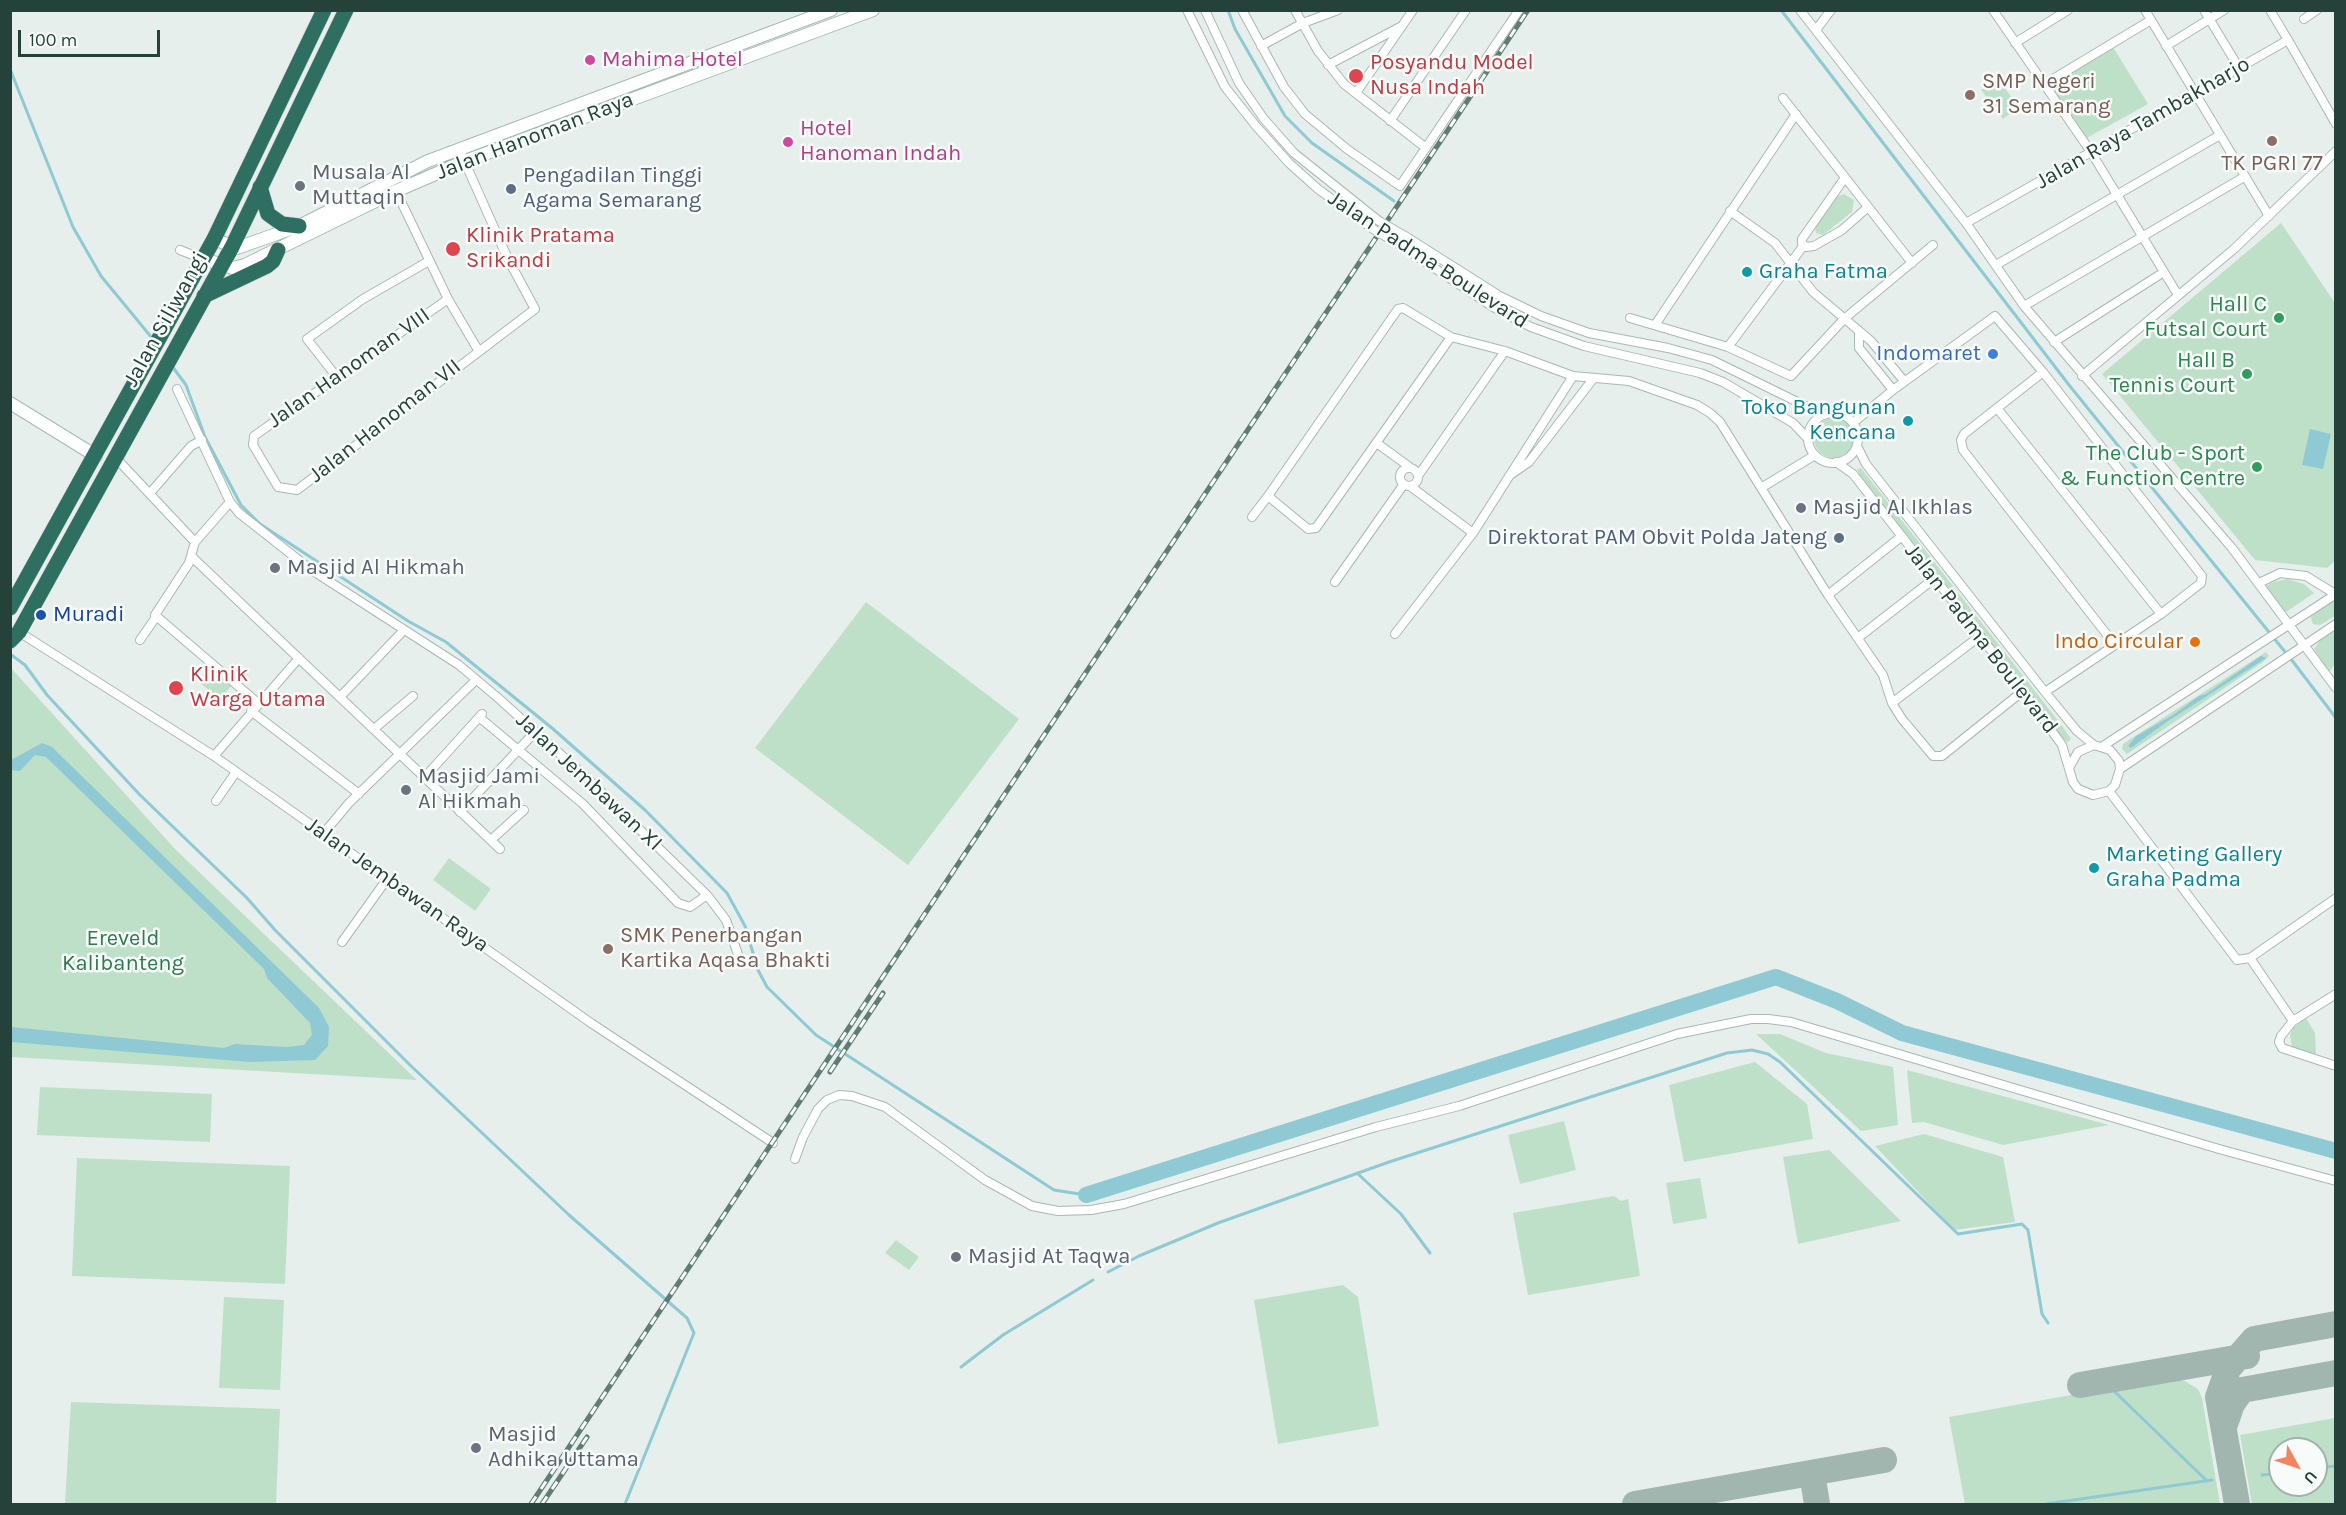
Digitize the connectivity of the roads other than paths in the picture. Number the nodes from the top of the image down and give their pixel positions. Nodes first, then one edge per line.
1 (324, 10) edge
2 (346, 10) edge
3 (831, 10) edge
4 (873, 10) edge
5 (1187, 10) edge
6 (1206, 10) edge
7 (1242, 10) edge
8 (1295, 10) edge
9 (1338, 10) edge
10 (1413, 10) edge
11 (1466, 10) edge
12 (1519, 10) edge
13 (1800, 10) edge
14 (1831, 10) edge
15 (1993, 10) edge
16 (2068, 10) edge
17 (2145, 10) edge
18 (2204, 10) edge
19 (2224, 10) edge
20 (2270, 10) edge
21 (2317, 10) edge
22 (2209, 19) junction
23 (2304, 19) dead end
24 (2151, 20) junction
25 (1303, 23) junction
26 (1402, 26) junction
27 (1816, 30) junction
28 (2288, 40) junction
29 (2015, 43) junction
30 (1261, 46) junction
31 (2166, 46) junction
32 (1328, 65) junction
33 (2238, 69) junction
34 (2043, 85) junction
35 (1356, 93) junction
36 (2195, 94) junction
37 (1783, 98) dead end
38 (1796, 114) junction
39 (1390, 121) junction
40 (2336, 124) edge
41 (2220, 135) junction
42 (1426, 148) junction
43 (459, 149) junction
44 (2336, 151) edge
45 (2091, 152) junction
46 (463, 162) junction
47 (2244, 177) junction
48 (1844, 179) junction
49 (260, 188) junction
50 (396, 191) junction
51 (2116, 193) junction
52 (1868, 207) junction
53 (1730, 212) junction
54 (2269, 216) junction
55 (1966, 223) junction
56 (299, 226) junction
57 (2143, 237) junction
58 (214, 239) junction
59 (1804, 245) junction
60 (1933, 245) dead end
61 (232, 247) junction
62 (180, 250) dead end
63 (278, 250) junction
64 (203, 260) junction
65 (429, 261) junction
66 (1791, 261) junction
67 (1912, 263) junction
68 (1996, 265) junction
69 (220, 266) junction
70 (2164, 272) junction
71 (2178, 295) junction
72 (203, 296) junction
73 (448, 299) junction
74 (2024, 306) junction
75 (1630, 318) dead end
76 (1844, 319) junction
77 (1655, 324) junction
78 (1859, 333) junction
79 (1451, 337) junction
80 (2054, 342) junction
81 (1728, 347) junction
82 (478, 350) junction
83 (1504, 351) junction
84 (1881, 353) junction
85 (1871, 362) junction
86 (2043, 372) junction
87 (336, 376) junction
88 (1573, 376) junction
89 (2082, 376) junction
90 (1593, 379) junction
91 (1904, 381) junction
92 (177, 389) dead end
93 (1893, 390) junction
94 (10, 403) edge
95 (1997, 408) junction
96 (1824, 415) junction
97 (1853, 423) junction
98 (202, 440) junction
99 (252, 440) joint
100 (1809, 440) junction
101 (1378, 444) junction
102 (1857, 446) junction
103 (1815, 455) junction
104 (96, 456) junction
105 (114, 457) junction
106 (1836, 462) junction
107 (1415, 472) junction
108 (1509, 476) junction
109 (1407, 485) junction
110 (1761, 488) junction
111 (151, 492) junction
112 (1268, 496) junction
113 (230, 502) junction
114 (1252, 517) dead end
115 (1473, 533) junction
116 (1902, 536) junction
117 (195, 542) junction
118 (192, 557) junction
119 (1935, 579) junction
120 (1335, 582) dead end
121 (2259, 582) junction
122 (2335, 594) edge
123 (1828, 595) junction
124 (10, 608) edge
125 (2161, 614) junction
126 (156, 616) junction
127 (2336, 624) edge
128 (2288, 626) junction
129 (403, 631) junction
130 (1395, 634) dead end
131 (1980, 636) junction
132 (15, 637) edge
133 (1859, 637) junction
134 (140, 640) dead end
135 (2115, 645) junction
136 (2302, 646) junction
137 (299, 658) junction
138 (476, 680) junction
139 (2334, 683) edge
140 (2023, 691) junction
141 (2045, 692) junction
142 (413, 696) dead end
143 (340, 697) junction
144 (258, 703) junction
145 (1892, 703) junction
146 (251, 711) junction
147 (374, 729) junction
148 (535, 732) junction
149 (2094, 745) junction
150 (2103, 746) junction
151 (520, 750) junction
152 (402, 755) junction
153 (213, 756) junction
154 (2070, 766) junction
155 (2120, 769) junction
156 (236, 772) junction
157 (424, 778) junction
158 (2109, 791) junction
159 (359, 795) junction
160 (216, 801) dead end
161 (524, 810) dead end
162 (460, 812) junction
163 (323, 834) junction
164 (491, 840) junction
165 (500, 849) dead end
166 (387, 879) junction
167 (707, 895) junction
168 (2336, 898) edge
169 (342, 942) dead end
170 (2250, 958) junction
171 (741, 963) dead end
172 (2336, 994) edge
173 (2293, 1021) junction
174 (2336, 1066) edge
175 (773, 1143) dead end
176 (795, 1159) dead end
177 (2336, 1181) edge

1 - 58 highway, Jalan Siliwangi
2 - 49 highway, Jalan Siliwangi
3 - 43 street, Jalan Hanoman Raya
4 - 46 street, Jalan Hanoman Raya
5 - 100 street, Jalan Padma Boulevard, bridge
6 - 96 street, Jalan Padma Boulevard, bridge
7 - 30 street
8 - 25 street
9 - 25 street
10 - 26 street
11 - 39 street
12 - 42 street
13 - 27 street
14 - 27 street
15 - 29 street
16 - 29 street
17 - 24 street
18 - 22 street
19 - 22 street
20 - 28 street
21 - 23 street
22 - 31 street
22 - 33 street
24 - 31 street
24 - 34 street
25 - 30 street
25 - 32 street
26 - 32 street
26 - 35 street
27 - 55 street
28 - 33 street, Jalan Raya Tambakharjo
28 - 40 street
29 - 34 street
30 - 42 street
31 - 36 street
32 - 35 street
33 - 36 street, Jalan Raya Tambakharjo
34 - 45 street
35 - 39 street
36 - 41 street
36 - 45 street, Jalan Raya Tambakharjo
37 - 38 street
38 - 48 street
38 - 53 street
39 - 42 street
41 - 47 street
41 - 51 street
43 - 46 street
43 - 56 street, Jalan Hanoman Raya
44 - 54 street
45 - 51 street
45 - 55 street, Jalan Raya Tambakharjo
46 - 50 street, Jalan Hanoman Raya
46 - 82 street, Jalan Hanoman VII
47 - 54 street
47 - 57 street
48 - 52 street
48 - 59 street
49 - 56 highway
49 - 61 highway, Jalan Siliwangi
50 - 63 street, Jalan Hanoman Raya
50 - 65 street
51 - 57 street
51 - 68 street
52 - 59 street
52 - 67 street
53 - 66 street
53 - 77 street
54 - 71 street
55 - 68 street
56 - 61 street, Jalan Hanoman Raya
57 - 70 street
57 - 74 street
58 - 61 street
58 - 64 highway, Jalan Siliwangi
59 - 66 street
60 - 67 street
61 - 69 highway, Jalan Siliwangi
62 - 64 street
63 - 69 street, Jalan Hanoman Raya
63 - 72 highway
64 - 69 street, Jalan Hanoman Raya
64 - 104 highway, Jalan Siliwangi
65 - 73 street
65 - 87 street
66 - 76 street
66 - 81 street
67 - 76 street
68 - 74 street
69 - 72 highway, Jalan Siliwangi
70 - 71 street
70 - 80 street
71 - 89 street
72 - 105 highway, Jalan Siliwangi
73 - 82 street
73 - 87 street, Jalan Hanoman VIII
74 - 80 street
75 - 77 street
76 - 78 street
76 - 81 street
77 - 81 street
78 - 84 street
78 - 85 street
79 - 83 street
79 - 101 street
79 - 112 street
80 - 89 street
82 - 99 street, Jalan Hanoman VII
83 - 88 street
83 - 107 street
84 - 85 street
84 - 91 street
85 - 93 street
86 - 91 street
86 - 95 street
86 - 125 street
87 - 99 street, Jalan Hanoman VIII
88 - 90 street
88 - 108 street
89 - 121 street
90 - 108 street
90 - 110 street
91 - 93 street
92 - 98 street
93 - 97 street
94 - 104 street
95 - 125 street
95 - 135 street
96 - 97 street
96 - 100 street
97 - 102 street
98 - 111 street
98 - 113 street
100 - 103 street
101 - 107 street
101 - 112 street
102 - 106 street
102 - 141 street, Jalan Padma Boulevard
103 - 106 street
103 - 110 street
104 - 124 highway, Jalan Siliwangi
105 - 111 street
105 - 132 highway, Jalan Siliwangi
106 - 116 street, Jalan Padma Boulevard
107 - 109 street
107 - 109 street
108 - 115 street
109 - 115 street
109 - 120 street
110 - 123 street
111 - 117 street
112 - 114 street
113 - 117 street
113 - 129 street, Jalan Jembawan XI
115 - 130 street
116 - 119 street, Jalan Padma Boulevard
116 - 123 street
117 - 118 street
118 - 126 street
118 - 137 street
119 - 131 street, Jalan Padma Boulevard
119 - 133 street
121 - 122 street
121 - 128 street
122 - 128 street
123 - 133 street
125 - 135 street
126 - 134 street
126 - 144 street
127 - 136 street
128 - 136 street
128 - 150 street
129 - 138 street, Jalan Jembawan XI
129 - 143 street
131 - 140 street, Jalan Padma Boulevard
131 - 145 street
132 - 153 street, Jalan Jembawan Raya
133 - 145 street
135 - 141 street
136 - 139 street
136 - 155 street
137 - 143 street
137 - 144 street
138 - 148 street, Jalan Jembawan XI
138 - 152 street
140 - 145 street
140 - 154 street, Jalan Padma Boulevard
141 - 149 street, Jalan Padma Boulevard
142 - 147 street
143 - 147 street
144 - 146 street
146 - 153 street
146 - 159 street
147 - 152 street
148 - 151 street
148 - 167 street, Jalan Jembawan XI
149 - 150 street
149 - 154 street
150 - 155 street
151 - 157 street
151 - 162 street
151 - 167 street
152 - 157 street
152 - 159 street
153 - 156 street, Jalan Jembawan Raya
154 - 158 street
155 - 158 street
156 - 160 street
156 - 163 street, Jalan Jembawan Raya
157 - 162 street
158 - 170 street
159 - 163 street
161 - 164 street
162 - 164 street
163 - 166 street, Jalan Jembawan Raya
164 - 165 street
166 - 169 street
166 - 175 street, Jalan Jembawan Raya
167 - 171 street, Jalan Jembawan XI
168 - 170 street
170 - 173 street
172 - 173 street
173 - 174 street
176 - 177 street

